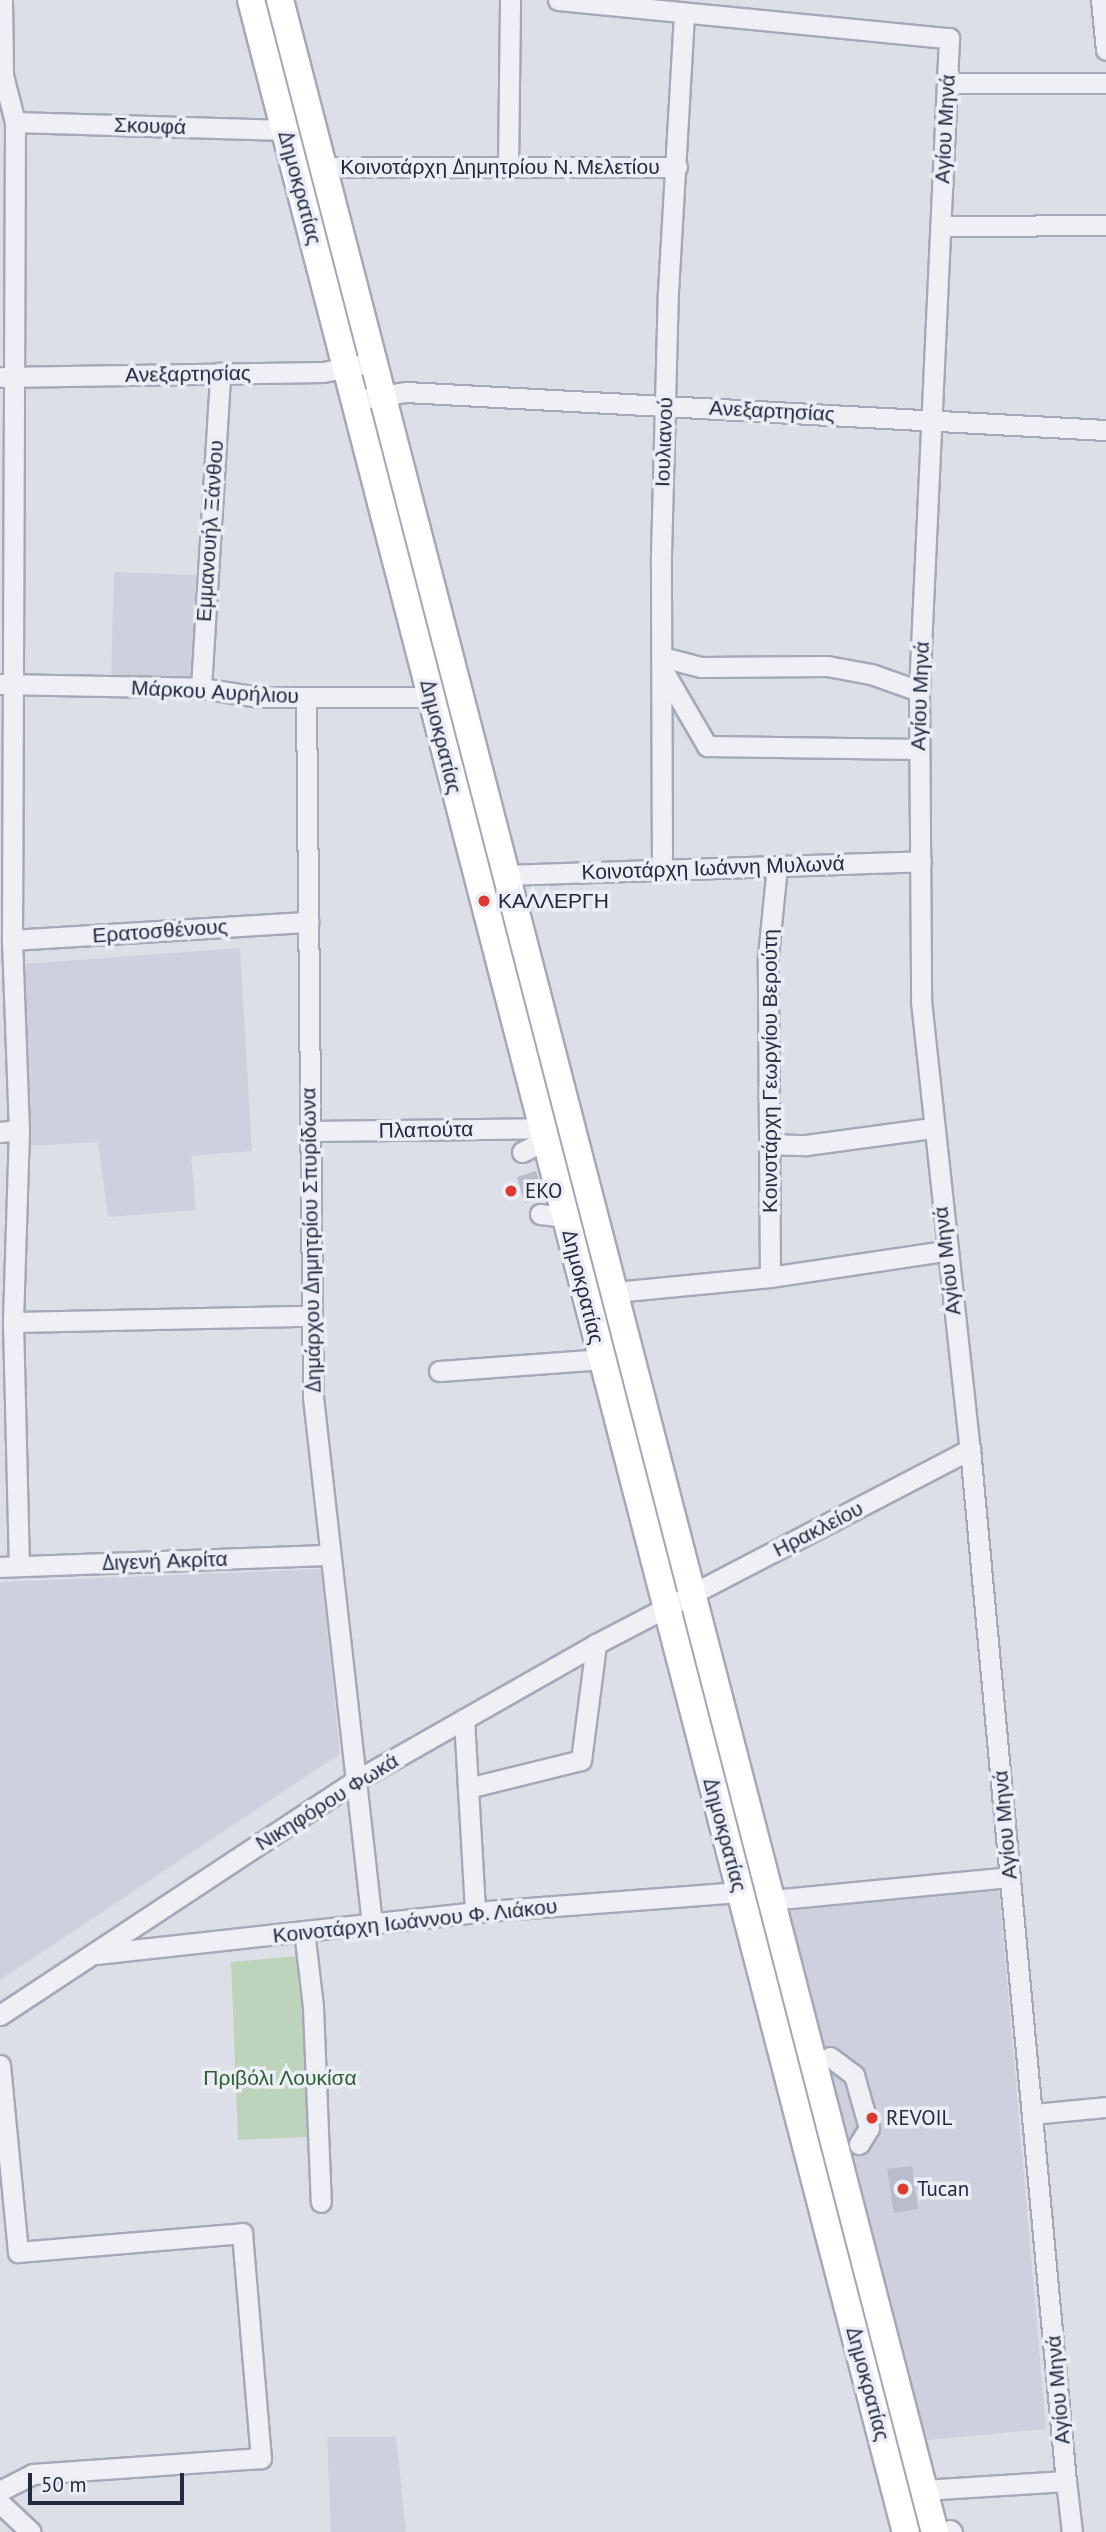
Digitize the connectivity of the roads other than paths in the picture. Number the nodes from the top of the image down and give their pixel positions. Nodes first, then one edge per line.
1 (2, 0) edge
2 (251, 0) edge
3 (280, 0) edge
4 (510, 0) edge
5 (558, 0) edge
6 (1101, 0) edge
7 (684, 14) junction
8 (1106, 50) edge
9 (2, 75) edge
10 (947, 83) junction
11 (1106, 83) edge
12 (15, 122) junction
13 (285, 130) junction
14 (324, 167) junction
15 (508, 167) junction
16 (677, 167) junction
17 (1106, 225) edge
18 (941, 226) junction
19 (374, 362) junction
20 (347, 369) junction
21 (220, 373) junction
22 (6, 377) edge
23 (382, 394) junction
24 (355, 400) junction
25 (665, 405) junction
26 (932, 420) junction
27 (1106, 430) edge
28 (663, 664) junction
29 (6, 685) edge
30 (201, 688) junction
31 (919, 691) junction
32 (431, 696) junction
33 (306, 697) junction
34 (918, 748) junction
35 (921, 861) junction
36 (776, 866) junction
37 (662, 870) junction
38 (506, 875) junction
39 (308, 922) junction
40 (12, 940) junction
41 (932, 1128) junction
42 (9, 1131) edge
43 (310, 1131) junction
44 (537, 1140) junction
45 (769, 1144) junction
46 (945, 1251) junction
47 (770, 1276) junction
48 (615, 1292) junction
49 (311, 1317) junction
50 (13, 1322) junction
51 (601, 1359) junction
52 (439, 1371) dead end
53 (970, 1449) junction
54 (330, 1555) junction
55 (9, 1567) edge
56 (692, 1594) junction
57 (666, 1609) junction
58 (596, 1644) junction
59 (464, 1719) junction
60 (355, 1781) junction
61 (468, 1788) junction
62 (1010, 1877) junction
63 (740, 1892) junction
64 (771, 1900) junction
65 (475, 1912) junction
66 (372, 1924) junction
67 (304, 1931) junction
68 (91, 1955) junction
69 (0, 2015) edge
70 (831, 2057) dead end
71 (0, 2065) edge
72 (1106, 2107) edge
73 (1033, 2114) junction
74 (859, 2144) dead end
75 (321, 2202) dead end
76 (899, 2397) junction
77 (873, 2404) junction
78 (1066, 2481) junction
79 (923, 2490) junction
80 (0, 2491) edge
81 (0, 2503) edge
82 (31, 2532) edge
83 (906, 2532) edge
84 (945, 2532) edge
85 (1072, 2532) edge

1 - 9 street
2 - 13 main road, Δημοκρατίας
3 - 14 main road, Δημοκρατίας
4 - 15 street
5 - 7 street
6 - 8 street
7 - 10 street, Αγίου Μηνά
7 - 16 street, Ιουλιανού
9 - 12 street
10 - 11 street
10 - 18 street, Αγίου Μηνά
12 - 13 street, Σκουφά
12 - 22 street
13 - 20 main road, Δημοκρατίας
14 - 15 street, Κοινοτάρχη Δημητρίου Ν. Μελετίου
14 - 19 main road, Δημοκρατίας
15 - 16 street, Κοινοτάρχη Δημητρίου Ν. Μελετίου
16 - 25 street, Ιουλιανού
17 - 18 street
18 - 26 street, Αγίου Μηνά
19 - 20 street, Ανεξαρτησίας
19 - 23 main road, Δημοκρατίας
20 - 21 street, Ανεξαρτησίας
20 - 24 main road, Δημοκρατίας
21 - 22 street, Ανεξαρτησίας
21 - 30 street, Εμμανουήλ Ξάνθου
22 - 29 street
23 - 24 street, Ανεξαρτησίας
23 - 25 street, Ανεξαρτησίας
23 - 38 main road, Δημοκρατίας
24 - 32 main road, Δημοκρατίας
25 - 26 street, Ανεξαρτησίας
25 - 28 street, Ιουλιανού
26 - 27 street, Ανεξαρτησίας
26 - 31 street, Αγίου Μηνά
28 - 31 street
28 - 34 street
28 - 37 street, Ιουλιανού
29 - 30 street, Μάρκου Αυρήλιου
29 - 40 street
30 - 33 street, Μάρκου Αυρήλιου
31 - 34 street, Αγίου Μηνά
32 - 33 street, Μάρκου Αυρήλιου
32 - 44 main road, Δημοκρατίας
33 - 39 street, Δημάρχου Δημητρίου Σπυρίδωνα
34 - 35 street, Αγίου Μηνά
35 - 36 street, Κοινοτάρχη Ιωάννη Μυλωνά
35 - 41 street, Αγίου Μηνά
36 - 37 street, Κοινοτάρχη Ιωάννη Μυλωνά
36 - 45 street, Κοινοτάρχη Γεωργίου Βερούτη
37 - 38 street, Κοινοτάρχη Ιωάννη Μυλωνά
38 - 48 main road, Δημοκρατίας
39 - 40 street, Ερατοσθένους
39 - 43 street, Δημάρχου Δημητρίου Σπυρίδωνα
40 - 42 street
41 - 45 street
41 - 46 street, Αγίου Μηνά
42 - 50 street
43 - 44 street, Πλαπούτα
43 - 49 street, Δημάρχου Δημητρίου Σπυρίδωνα
44 - 51 main road, Δημοκρατίας
45 - 47 street, Κοινοτάρχη Γεωργίου Βερούτη
46 - 47 street
46 - 53 street, Αγίου Μηνά
47 - 48 street
48 - 56 main road, Δημοκρατίας
49 - 50 street
49 - 54 street, Δημάρχου Δημητρίου Σπυρίδωνα
50 - 55 street
51 - 52 street
51 - 57 main road, Δημοκρατίας
53 - 56 street, Ηρακλείου
53 - 62 street, Αγίου Μηνά
54 - 55 street, Διγενή Ακρίτα
54 - 60 street, Δημάρχου Δημητρίου Σπυρίδωνα
56 - 57 street, Ηρακλείου
56 - 64 main road, Δημοκρατίας
57 - 58 street, Νικηφόρου Φωκά
57 - 63 main road, Δημοκρατίας
58 - 59 street, Νικηφόρου Φωκά
58 - 61 street
59 - 60 street, Νικηφόρου Φωκά
59 - 61 street
60 - 66 street, Δημάρχου Δημητρίου Σπυρίδωνα
60 - 68 street, Νικηφόρου Φωκά
61 - 65 street
62 - 64 street
62 - 73 street, Αγίου Μηνά
63 - 65 street, Κοινοτάρχη Ιωάννου Φ. Λιάκου
63 - 77 main road, Δημοκρατίας
64 - 76 main road, Δημοκρατίας
65 - 66 street, Κοινοτάρχη Ιωάννου Φ. Λιάκου
66 - 67 street, Κοινοτάρχη Ιωάννου Φ. Λιάκου
67 - 68 street, Κοινοτάρχη Ιωάννου Φ. Λιάκου
67 - 75 street
68 - 69 street, Νικηφόρου Φωκά
70 - 74 street
71 - 80 street
72 - 73 street
73 - 78 street, Αγίου Μηνά
76 - 77 main road
76 - 79 main road, Δημοκρατίας
77 - 83 main road, Δημοκρατίας
78 - 79 street
78 - 85 street, Αγίου Μηνά
79 - 84 main road, Δημοκρατίας
81 - 82 street

